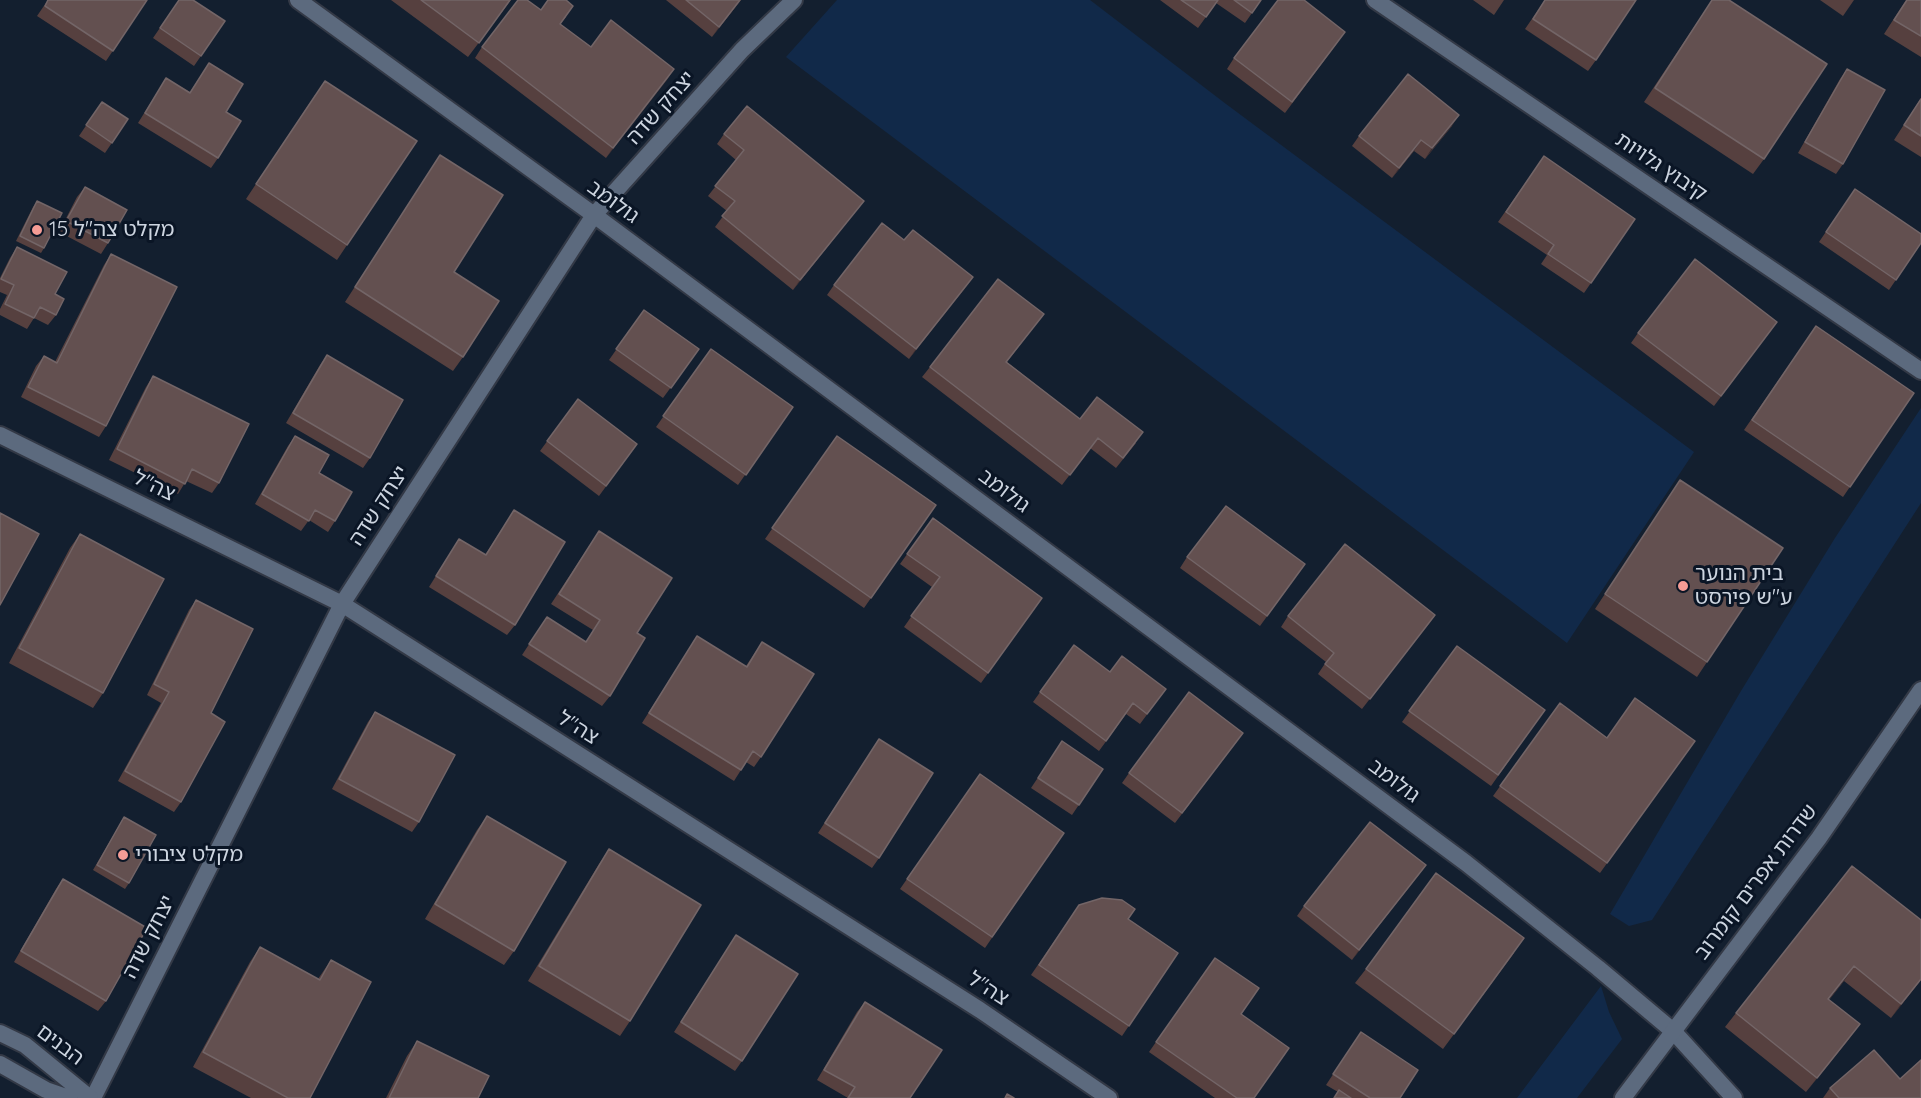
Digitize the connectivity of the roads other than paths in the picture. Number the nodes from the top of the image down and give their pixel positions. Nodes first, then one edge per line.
1 (298, 0) edge
2 (794, 0) edge
3 (1375, 0) edge
4 (594, 215) junction
5 (1921, 371) edge
6 (0, 435) edge
7 (342, 604) junction
8 (1921, 690) edge
9 (1673, 1031) junction
10 (0, 1033) edge
11 (0, 1064) edge
12 (69, 1098) edge
13 (91, 1098) edge
14 (1109, 1098) edge
15 (1623, 1098) edge
16 (1734, 1098) edge

1 - 4 street, גולומב
2 - 4 street, יצחק שדה
3 - 5 street, קיבוץ גלויות
4 - 7 street, יצחק שדה
4 - 9 street, גולומב
6 - 7 street, צה"ל
7 - 13 street, יצחק שדה
7 - 14 street, צה"ל
8 - 9 street, שדרות אפרים קומרוב
9 - 15 street, שדרות אפרים קומרוב
9 - 16 street, גולומב
10 - 13 street, הבנים
11 - 12 street, הבנים

